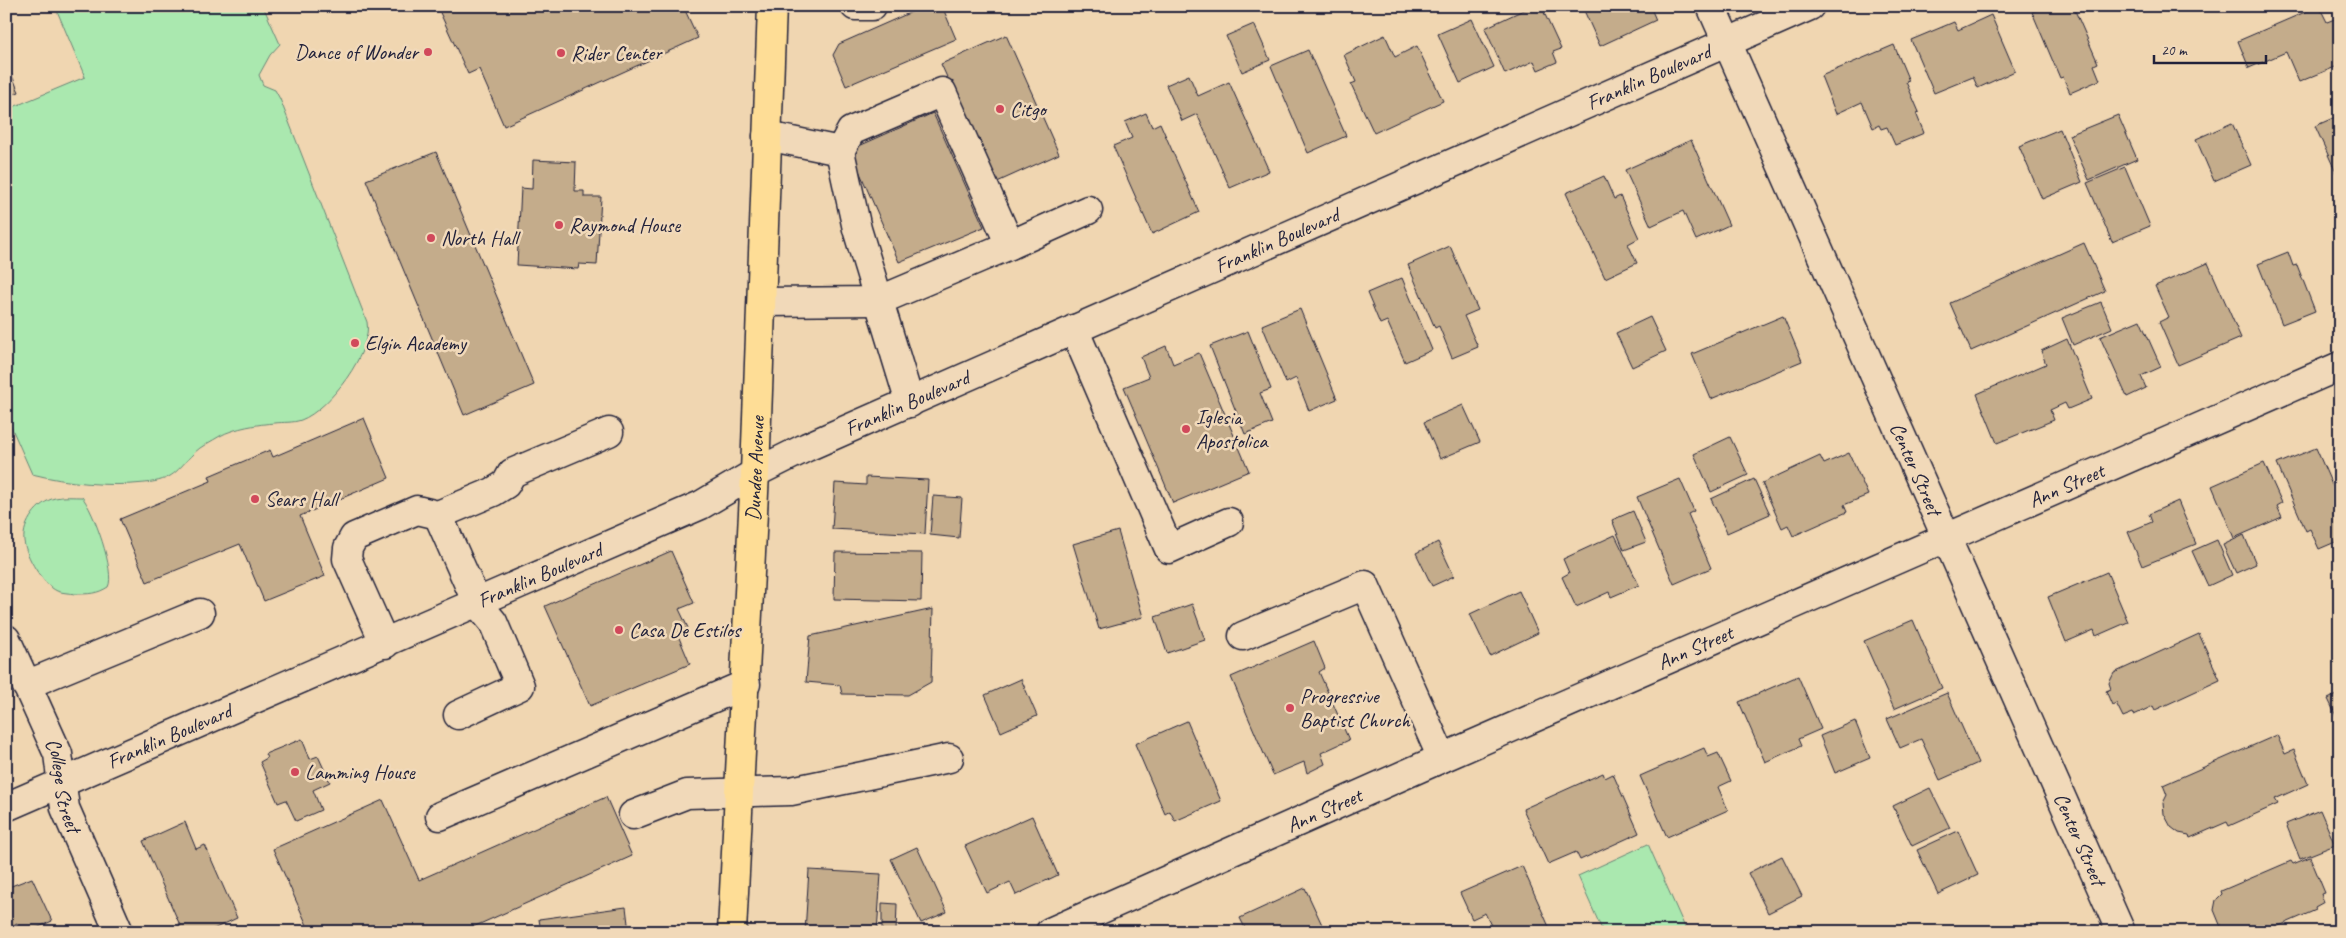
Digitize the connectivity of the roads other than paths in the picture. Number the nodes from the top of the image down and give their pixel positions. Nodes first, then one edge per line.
1 (772, 6) edge
2 (855, 6) edge
3 (872, 6) edge
4 (1711, 6) edge
5 (1810, 6) edge
6 (1727, 43) junction
7 (767, 136) junction
8 (840, 151) junction
9 (1088, 210) dead end
10 (1010, 245) junction
11 (878, 301) junction
12 (762, 302) junction
13 (1074, 329) junction
14 (2340, 366) edge
15 (910, 403) junction
16 (609, 432) dead end
17 (755, 473) junction
18 (438, 515) junction
19 (1229, 522) dead end
20 (1947, 539) junction
21 (477, 603) junction
22 (200, 613) dead end
23 (1243, 636) dead end
24 (6, 639) edge
25 (385, 644) junction
26 (746, 684) junction
27 (26, 685) junction
28 (458, 715) dead end
29 (950, 758) dead end
30 (1442, 758) junction
31 (62, 782) junction
32 (741, 793) junction
33 (6, 807) edge
34 (633, 815) dead end
35 (440, 816) dead end
36 (119, 932) edge
37 (732, 932) edge
38 (1050, 932) edge
39 (2121, 932) edge

1 - 7 main road, Dundee Avenue
2 - 3 street
4 - 6 street, Center Street
5 - 6 street, Franklin Boulevard
6 - 13 street, Franklin Boulevard
6 - 20 street, Center Street
7 - 8 street
7 - 12 main road, Dundee Avenue
8 - 10 street
8 - 11 street
9 - 10 street
10 - 11 street
11 - 12 street
11 - 15 street
12 - 17 main road, Dundee Avenue
13 - 15 street, Franklin Boulevard
13 - 19 street
14 - 20 street, Ann Street
15 - 17 street, Franklin Boulevard
16 - 18 street
17 - 21 street, Franklin Boulevard
17 - 26 main road, Dundee Avenue
18 - 21 street
18 - 25 street
20 - 30 street, Ann Street
20 - 39 street, Center Street
21 - 25 street, Franklin Boulevard
21 - 28 street
22 - 27 street
23 - 30 street
24 - 27 street, College Street
25 - 31 street, Franklin Boulevard
26 - 32 main road, Dundee Avenue
26 - 35 street
27 - 31 street, College Street
29 - 32 street
30 - 38 street, Ann Street
31 - 33 street, Franklin Boulevard
31 - 36 street, College Street
32 - 34 street
32 - 37 main road, Dundee Avenue

